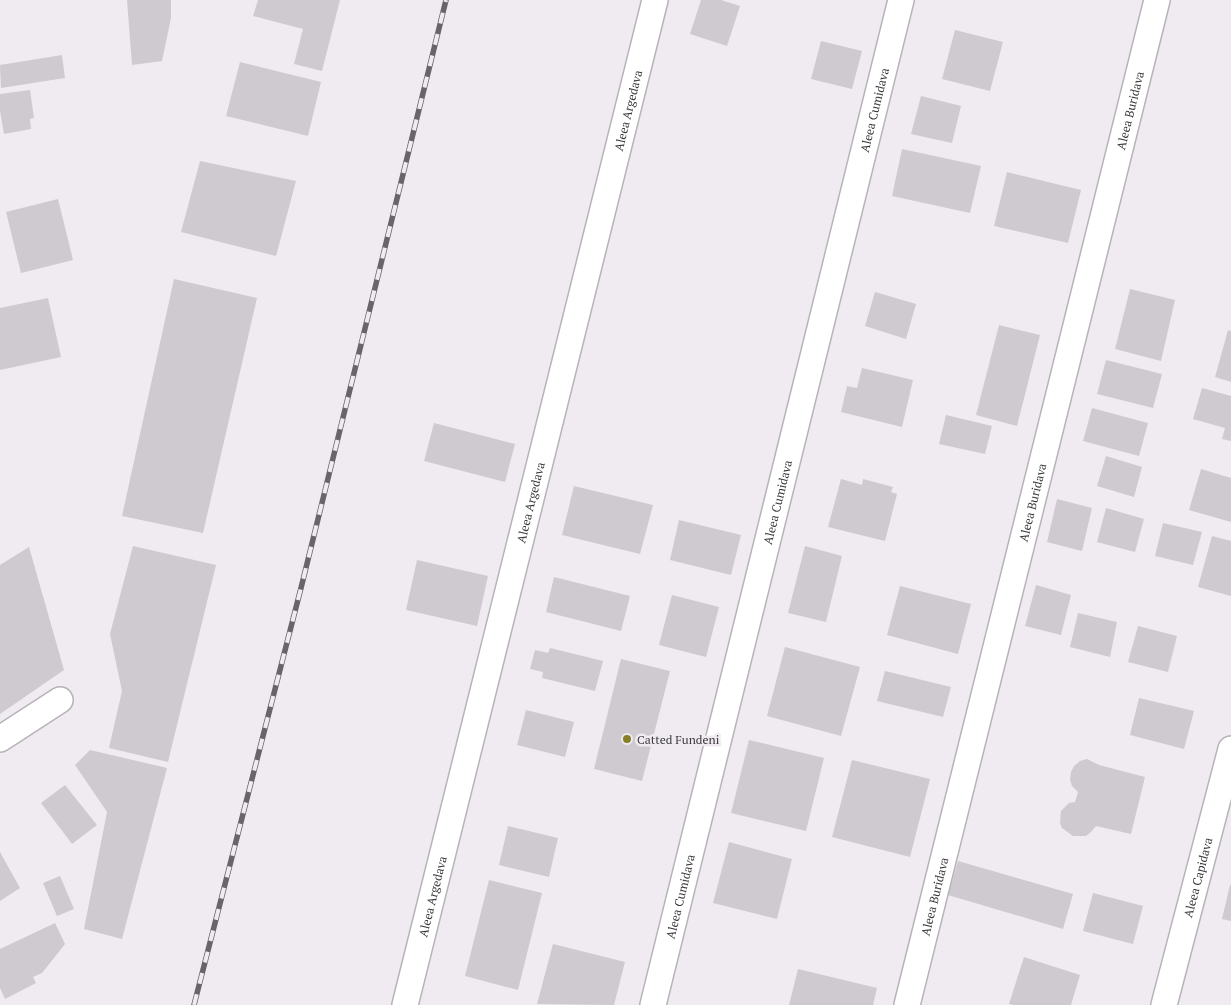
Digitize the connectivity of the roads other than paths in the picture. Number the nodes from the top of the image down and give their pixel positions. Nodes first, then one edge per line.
1 (655, 0) edge
2 (901, 0) edge
3 (1157, 0) edge
4 (60, 700) dead end
5 (0, 739) edge
6 (1231, 749) edge
7 (406, 1005) edge
8 (653, 1005) edge
9 (907, 1005) edge
10 (1164, 1005) edge

1 - 7 street, Aleea Argedava
2 - 8 street, Aleea Cumidava
3 - 9 street, Aleea Buridava
4 - 5 street
6 - 10 street, Aleea Capidava

